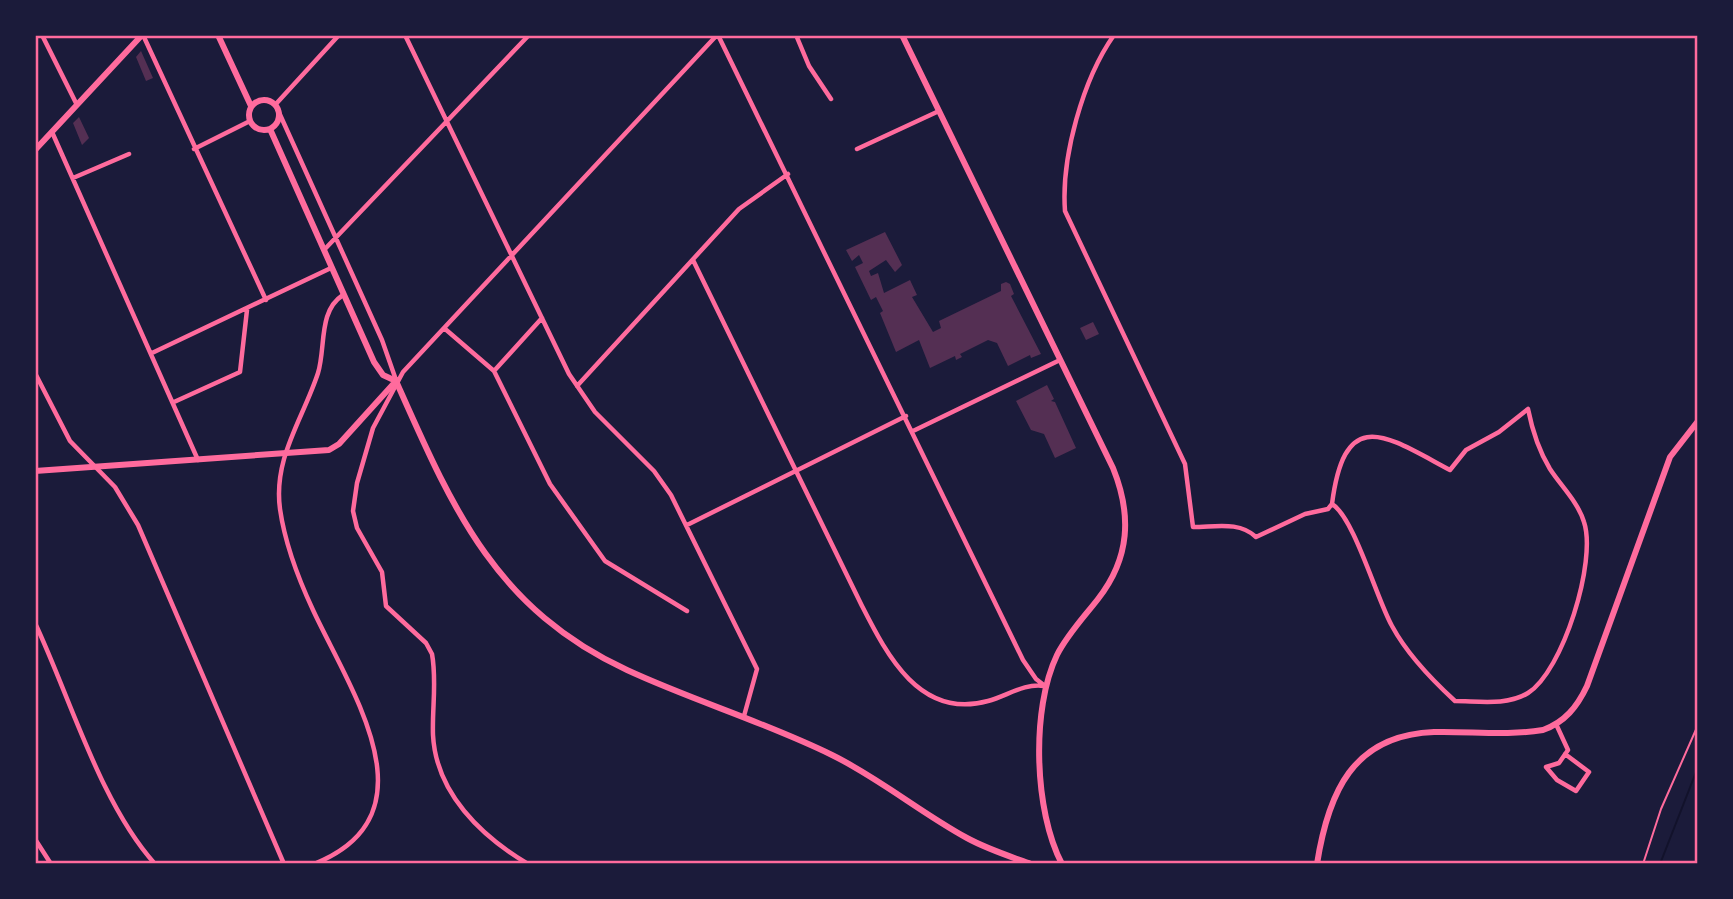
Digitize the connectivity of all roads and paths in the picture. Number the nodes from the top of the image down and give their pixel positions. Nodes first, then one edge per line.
1 (42, 35) edge
2 (142, 35) edge
3 (218, 35) edge
4 (339, 35) edge
5 (405, 35) edge
6 (528, 35) edge
7 (717, 35) edge
8 (796, 35) edge
9 (902, 35) edge
10 (1114, 35) edge
11 (831, 99) dead end
12 (77, 105) junction
13 (251, 106) junction
14 (276, 107) junction
15 (939, 111) junction
16 (250, 121) junction
17 (446, 123) junction
18 (270, 129) junction
19 (52, 132) junction
20 (194, 149) junction
21 (857, 149) dead end
22 (35, 150) edge
23 (129, 154) dead end
24 (788, 174) junction
25 (73, 178) junction
26 (337, 239) junction
27 (323, 251) junction
28 (511, 255) junction
29 (693, 260) junction
30 (331, 268) junction
31 (343, 295) junction
32 (266, 300) junction
33 (247, 310) junction
34 (542, 318) junction
35 (444, 328) junction
36 (152, 353) junction
37 (1060, 360) junction
38 (494, 371) junction
39 (35, 373) edge
40 (396, 380) junction
41 (576, 386) junction
42 (174, 402) junction
43 (906, 416) junction
44 (1698, 421) edge
45 (913, 430) junction
46 (285, 454) junction
47 (198, 460) junction
48 (94, 467) junction
49 (35, 471) edge
50 (797, 471) junction
51 (1332, 504) junction
52 (687, 525) junction
53 (687, 611) dead end
54 (35, 622) edge
55 (1045, 686) junction
56 (744, 716) junction
57 (1556, 724) junction
58 (1698, 725) edge
59 (1565, 754) junction
60 (35, 839) edge
61 (51, 864) edge
62 (155, 864) edge
63 (285, 864) edge
64 (314, 864) edge
65 (528, 864) edge
66 (1031, 864) edge
67 (1062, 864) edge
68 (1317, 864) edge
69 (1643, 864) edge

1 - 12 street
2 - 12 main road
2 - 20 street
3 - 13 main road
4 - 14 street
5 - 17 street
6 - 17 street
7 - 24 street
7 - 28 street
8 - 11 street
9 - 15 main road
10 - 51 street
12 - 19 main road
13 - 14 main road
13 - 16 main road
14 - 18 main road
14 - 26 street
15 - 21 street
15 - 37 main road
16 - 18 main road
16 - 20 street
17 - 26 street
17 - 28 street
18 - 27 main road
19 - 22 main road
19 - 25 street
20 - 32 street
23 - 25 street
24 - 29 street
24 - 43 street
25 - 36 street
26 - 27 street
26 - 40 street
27 - 30 main road
28 - 34 street
28 - 35 street
29 - 41 street
29 - 50 street
30 - 31 main road
30 - 32 street
31 - 40 main road
31 - 46 street
32 - 33 street
33 - 36 street
33 - 42 street
34 - 38 street
34 - 41 street
35 - 38 street
35 - 40 street
36 - 42 street
37 - 45 street
37 - 55 main road
38 - 53 street
39 - 48 street
40 - 46 main road
40 - 56 main road
40 - 65 street
41 - 52 street
42 - 47 street
43 - 45 street
43 - 50 street
44 - 57 main road
45 - 55 street
46 - 47 main road
46 - 64 street
47 - 48 main road
48 - 49 main road
48 - 63 street
50 - 52 street
50 - 55 street
51 - 51 street
52 - 56 street
54 - 62 street
55 - 67 main road
56 - 66 main road
57 - 59 street
57 - 68 main road
58 - 69 path
59 - 59 street
60 - 61 street

